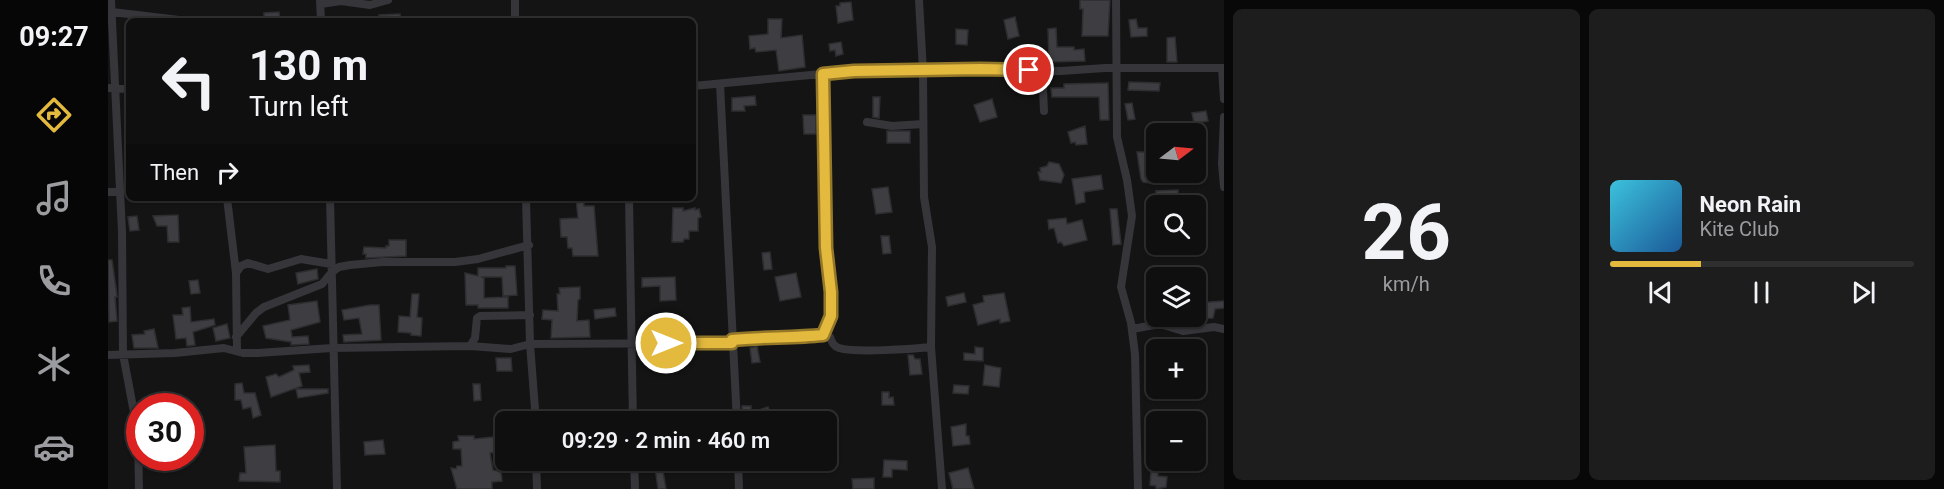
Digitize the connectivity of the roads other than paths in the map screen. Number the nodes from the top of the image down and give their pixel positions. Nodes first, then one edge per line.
1 (388, 0) edge
2 (515, 0) edge
3 (919, 0) edge
4 (1116, 0) edge
5 (320, 2) edge
6 (111, 5) edge
7 (171, 18) edge
8 (321, 18) edge
9 (515, 18) edge
10 (1118, 68) junction
11 (1223, 68) edge
12 (1042, 70) junction
13 (923, 71) junction
14 (823, 74) junction
15 (720, 84) junction
16 (696, 86) edge
17 (112, 88) edge
18 (1224, 99) edge
19 (1044, 111) dead end
20 (1224, 117) edge
21 (867, 122) dead end
22 (923, 124) junction
23 (1224, 187) edge
24 (108, 192) edge
25 (120, 192) junction
26 (227, 201) edge
27 (330, 201) edge
28 (526, 201) edge
29 (629, 201) edge
30 (529, 245) junction
31 (332, 268) junction
32 (236, 273) junction
33 (530, 315) junction
34 (1224, 328) edge
35 (1132, 329) junction
36 (823, 335) junction
37 (236, 337) junction
38 (732, 341) junction
39 (530, 344) junction
40 (631, 344) junction
41 (471, 346) junction
42 (931, 347) junction
43 (332, 348) junction
44 (237, 351) junction
45 (123, 354) junction
46 (108, 355) edge
47 (535, 411) edge
48 (633, 411) edge
49 (735, 411) edge
50 (536, 471) edge
51 (634, 471) edge
52 (738, 471) edge
53 (140, 489) edge
54 (337, 489) edge
55 (537, 489) edge
56 (634, 489) edge
57 (739, 489) edge
58 (942, 489) edge
59 (1138, 489) edge

1 - 5 street
2 - 9 street
3 - 13 street
4 - 10 street
5 - 8 street
6 - 7 street
6 - 17 street
10 - 11 street
10 - 12 street
10 - 35 street
11 - 18 street
12 - 13 street
12 - 19 street
13 - 14 street
13 - 22 street
14 - 15 street
14 - 36 street
15 - 16 street
15 - 38 street
17 - 25 street
20 - 23 street
21 - 22 street
22 - 42 street
24 - 25 street
25 - 45 street
26 - 32 street
27 - 31 street
28 - 30 street
29 - 40 street
30 - 31 street
30 - 33 street
31 - 32 street
31 - 37 street
31 - 43 street
32 - 37 street
33 - 39 street
33 - 41 street
34 - 35 street
35 - 59 street
36 - 38 street
36 - 42 street
37 - 44 street
38 - 40 street
38 - 49 street
39 - 40 street
39 - 41 street
39 - 47 street
40 - 48 street
41 - 43 street
42 - 58 street
43 - 44 street
43 - 54 street
44 - 45 street
45 - 46 street
45 - 53 street
50 - 55 street
51 - 56 street
52 - 57 street

